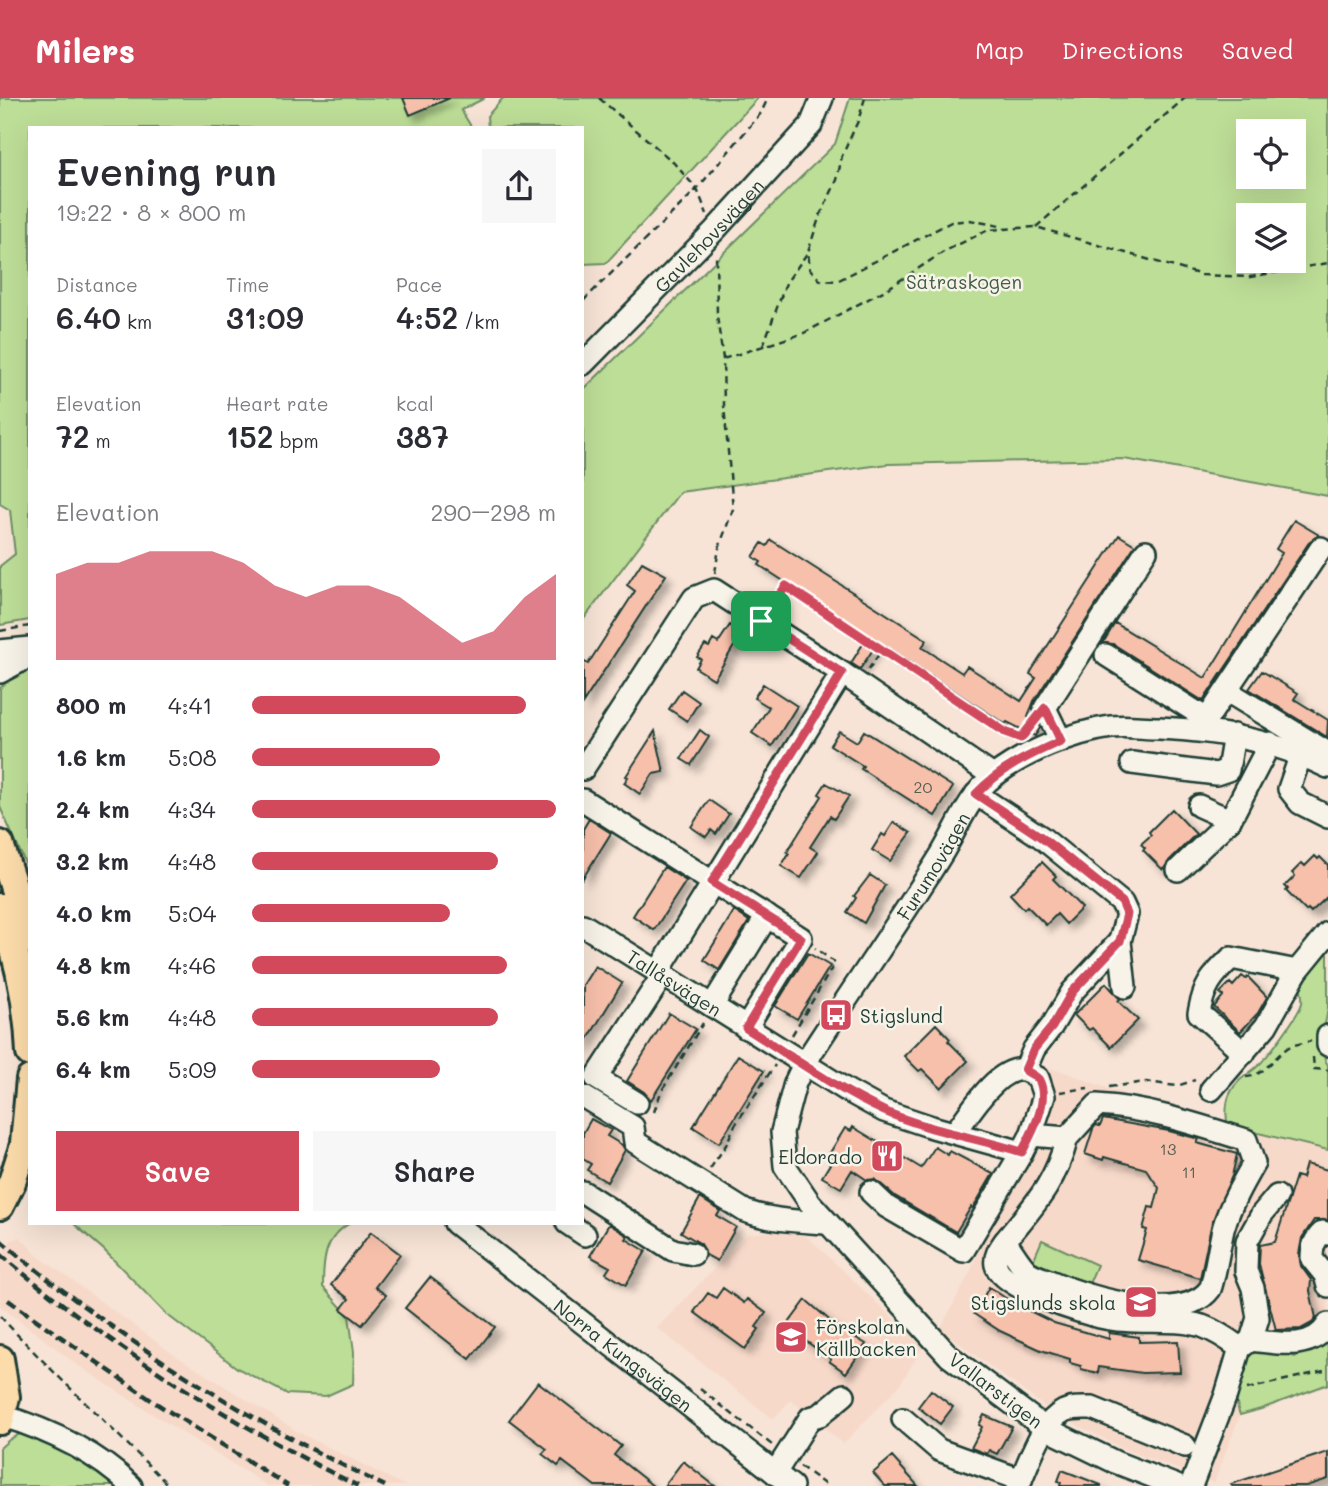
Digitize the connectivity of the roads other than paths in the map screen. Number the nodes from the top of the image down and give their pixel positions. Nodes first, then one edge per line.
1 (822, 98) edge
2 (584, 363) edge
3 (1321, 548) dead end
4 (1146, 551) dead end
5 (28, 648) edge
6 (0, 651) edge
7 (1106, 655) dead end
8 (28, 657) edge
9 (0, 673) edge
10 (850, 679) junction
11 (1227, 691) junction
12 (1205, 725) junction
13 (1234, 735) junction
14 (1061, 741) junction
15 (1270, 743) junction
16 (1328, 753) edge
17 (1301, 754) junction
18 (1132, 763) dead end
19 (584, 767) edge
20 (1328, 768) edge
21 (993, 776) junction
22 (976, 794) junction
23 (584, 801) edge
24 (1199, 806) dead end
25 (1328, 817) edge
26 (1230, 820) junction
27 (0, 844) edge
28 (1178, 870) dead end
29 (712, 882) junction
30 (0, 907) edge
31 (767, 916) junction
32 (584, 926) edge
33 (28, 933) edge
34 (1328, 933) edge
35 (1120, 941) junction
36 (1297, 971) junction
37 (660, 973) junction
38 (1125, 987) dead end
39 (707, 1014) junction
40 (746, 1028) junction
41 (28, 1030) edge
42 (1328, 1036) edge
43 (1328, 1045) edge
44 (1244, 1053) junction
45 (804, 1064) junction
46 (1025, 1070) junction
47 (596, 1077) junction
48 (1211, 1090) dead end
49 (584, 1096) edge
50 (584, 1099) edge
51 (28, 1100) edge
52 (637, 1103) dead end
53 (28, 1133) edge
54 (955, 1133) junction
55 (1067, 1138) junction
56 (1026, 1144) junction
57 (23, 1152) junction
58 (872, 1192) dead end
59 (584, 1193) edge
60 (1277, 1196) dead end
61 (0, 1206) edge
62 (827, 1223) junction
63 (458, 1225) edge
64 (1328, 1234) edge
65 (1005, 1241) junction
66 (694, 1254) dead end
67 (1328, 1286) edge
68 (1328, 1324) edge
69 (1245, 1344) junction
70 (0, 1359) edge
71 (844, 1395) dead end
72 (1, 1417) edge
73 (903, 1419) dead end
74 (1045, 1428) junction
75 (1185, 1446) dead end
76 (775, 1473) junction
77 (1020, 1483) edge
78 (131, 1486) edge
79 (792, 1486) edge
80 (1177, 1486) edge
81 (1191, 1486) edge

1 - 2 street, Gavlehovsvägen
3 - 11 street
4 - 14 street
5 - 6 street
7 - 12 street
8 - 9 street
10 - 19 street
10 - 21 street
10 - 29 street
11 - 12 street
11 - 16 street
12 - 13 street, Furumovägen
12 - 14 street, Furumovägen
13 - 15 street, Furumovägen
13 - 18 street
14 - 21 street, Furumovägen
15 - 17 street, Furumovägen
15 - 26 street
17 - 20 street, Furumovägen
17 - 25 street
21 - 22 street, Furumovägen
22 - 35 street
22 - 45 street, Furumovägen
23 - 29 street
24 - 26 street
26 - 28 street
27 - 33 main road
29 - 31 street
29 - 37 street
30 - 41 main road
31 - 39 street
31 - 40 street
32 - 37 street, Tallåsvägen
34 - 36 street
35 - 38 street
35 - 46 street
36 - 44 street
36 - 44 street
37 - 39 street, Tallåsvägen
37 - 47 street
39 - 40 street, Tallåsvägen
40 - 45 street, Tallåsvägen
42 - 43 street
44 - 48 street
45 - 54 street, Tallåsvägen
45 - 62 street, Vallarstigen
46 - 54 street
46 - 56 street
47 - 49 street
47 - 52 street
50 - 62 street
51 - 57 main road
53 - 57 main road
54 - 56 street, Tallåsvägen
55 - 56 street, Tallåsvägen
55 - 65 street
55 - 65 street
56 - 58 street
57 - 61 main road
59 - 66 street
60 - 69 street
62 - 74 street, Vallarstigen
63 - 76 street, Norra Kungsvägen
64 - 67 street
65 - 69 street
68 - 69 street
69 - 81 street
70 - 72 main road
71 - 76 street
72 - 78 street
73 - 77 street
74 - 75 street
74 - 77 street
74 - 80 street, Vallarstigen
76 - 79 street, Norra Kungsvägen

